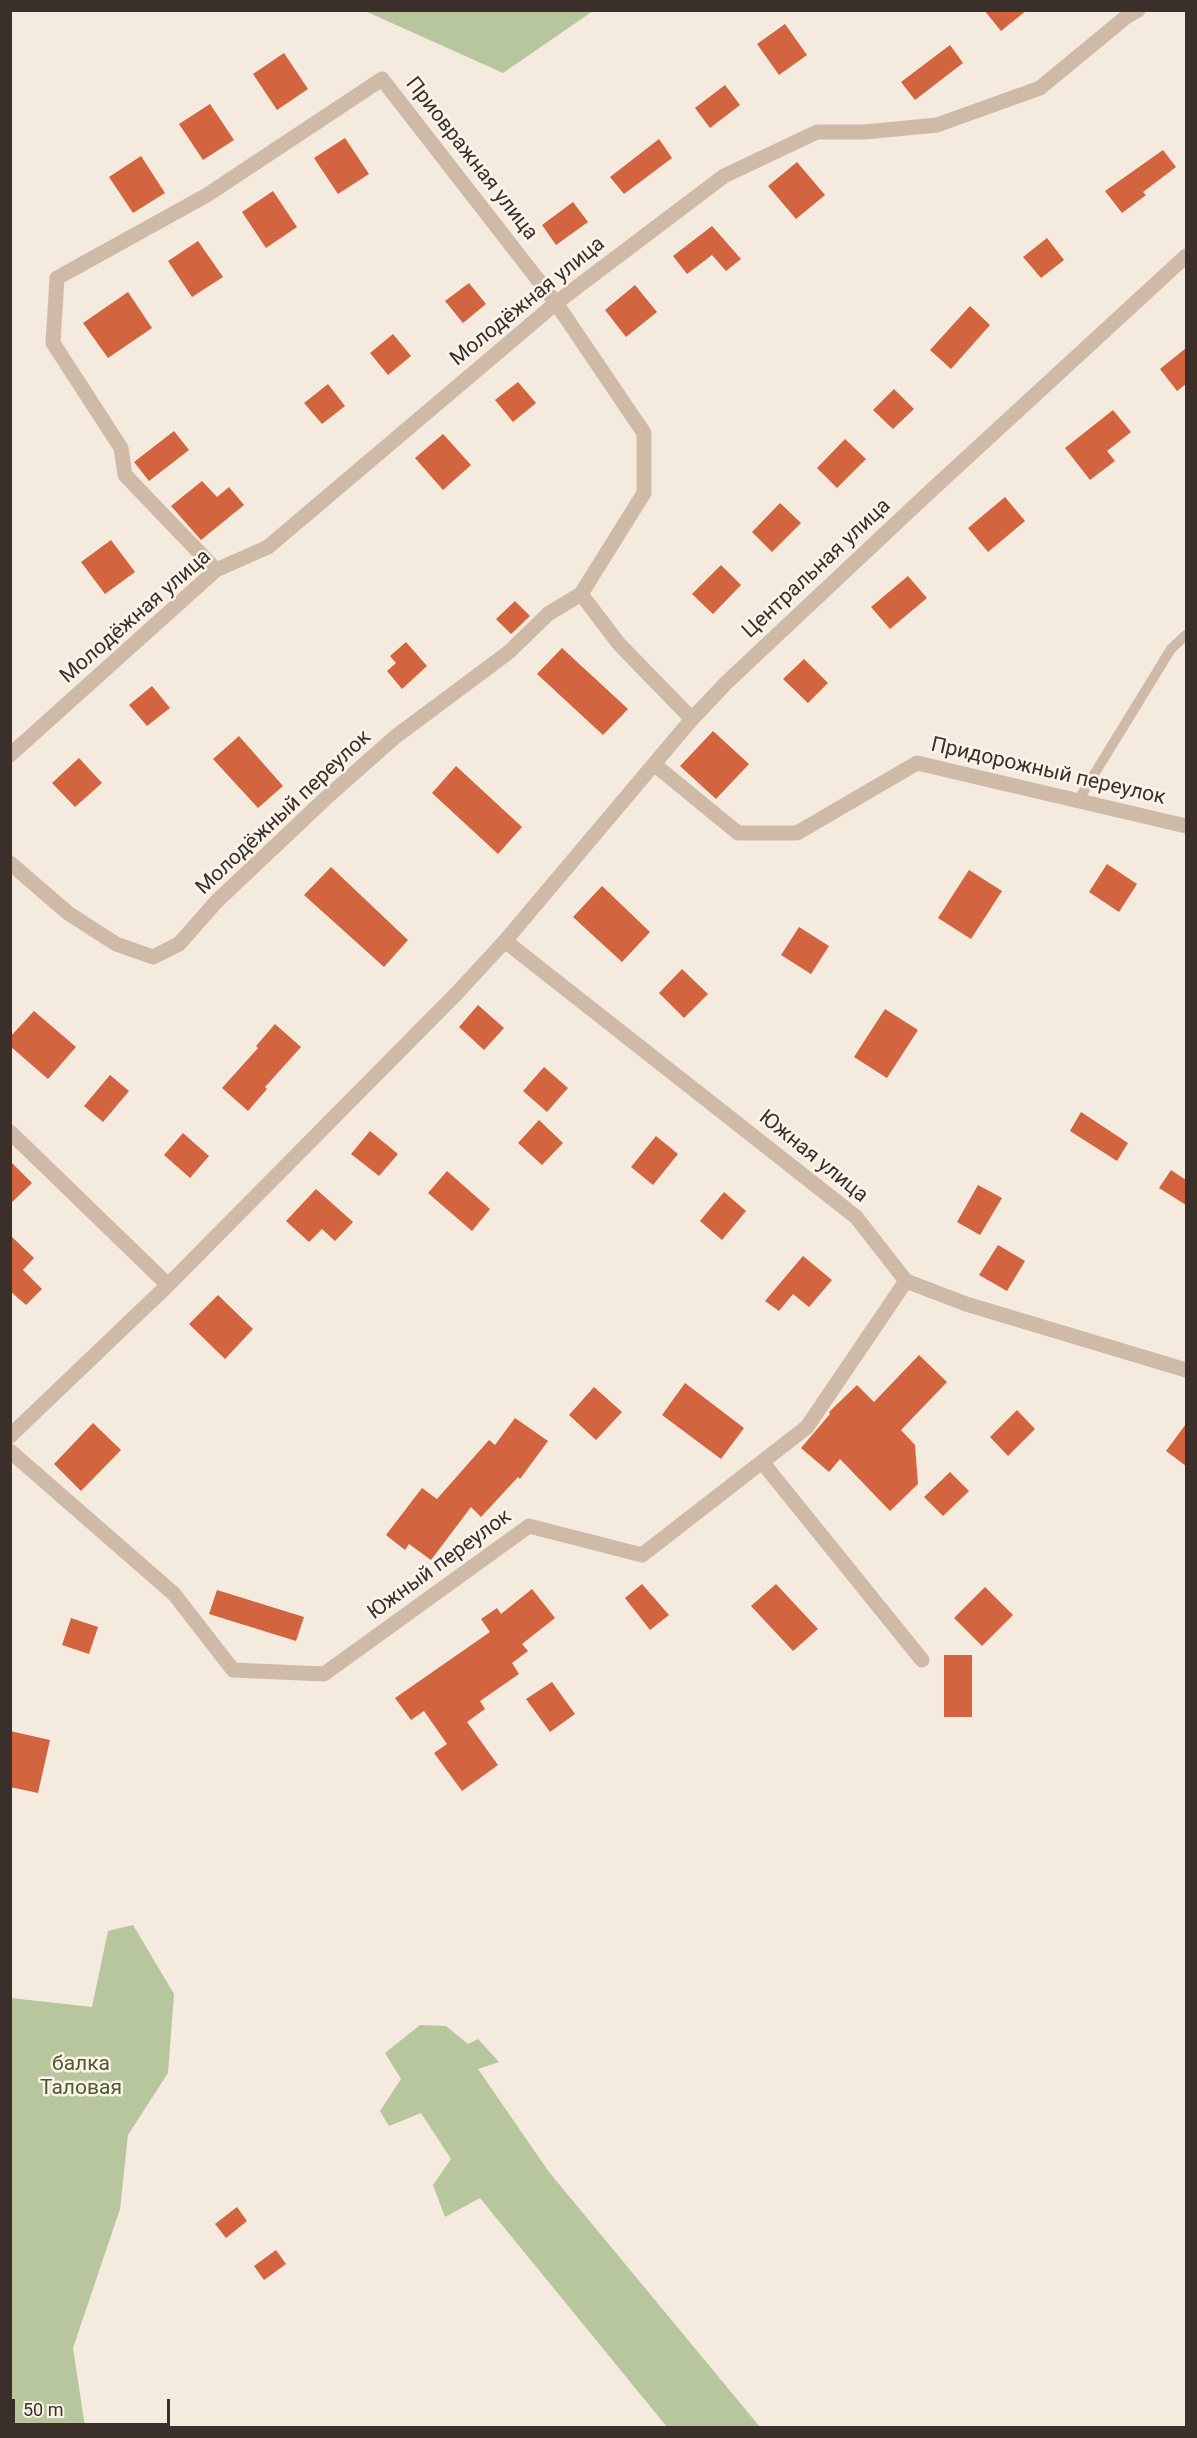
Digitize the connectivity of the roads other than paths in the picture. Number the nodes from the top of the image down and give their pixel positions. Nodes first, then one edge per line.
1 (1138, 10) edge
2 (1186, 256) edge
3 (556, 303) junction
4 (216, 570) junction
5 (581, 594) junction
6 (1186, 635) edge
7 (692, 718) junction
8 (10, 755) edge
9 (655, 765) junction
10 (1079, 799) junction
11 (1186, 826) edge
12 (10, 863) edge
13 (506, 941) junction
14 (10, 1132) edge
15 (906, 1281) junction
16 (168, 1285) junction
17 (1186, 1370) edge
18 (10, 1436) edge
19 (10, 1451) edge
20 (762, 1462) junction
21 (922, 1660) dead end

1 - 3 street, Молодёжная улица
2 - 7 street, Центральная улица
3 - 4 street, Молодёжная улица
3 - 4 street, Приовражная улица
3 - 5 street, Приовражная улица
4 - 8 street, Молодёжная улица
5 - 7 street
5 - 12 street, Молодёжный переулок
6 - 10 lane
7 - 9 street, Центральная улица
9 - 10 street, Придорожный переулок
9 - 13 street, Центральная улица
10 - 11 street, Придорожный переулок
13 - 15 street, Южная улица
13 - 16 street, Центральная улица
14 - 16 street
15 - 17 street
15 - 20 street, Южный переулок
16 - 18 street, Центральная улица
19 - 20 street, Южный переулок
20 - 21 street

